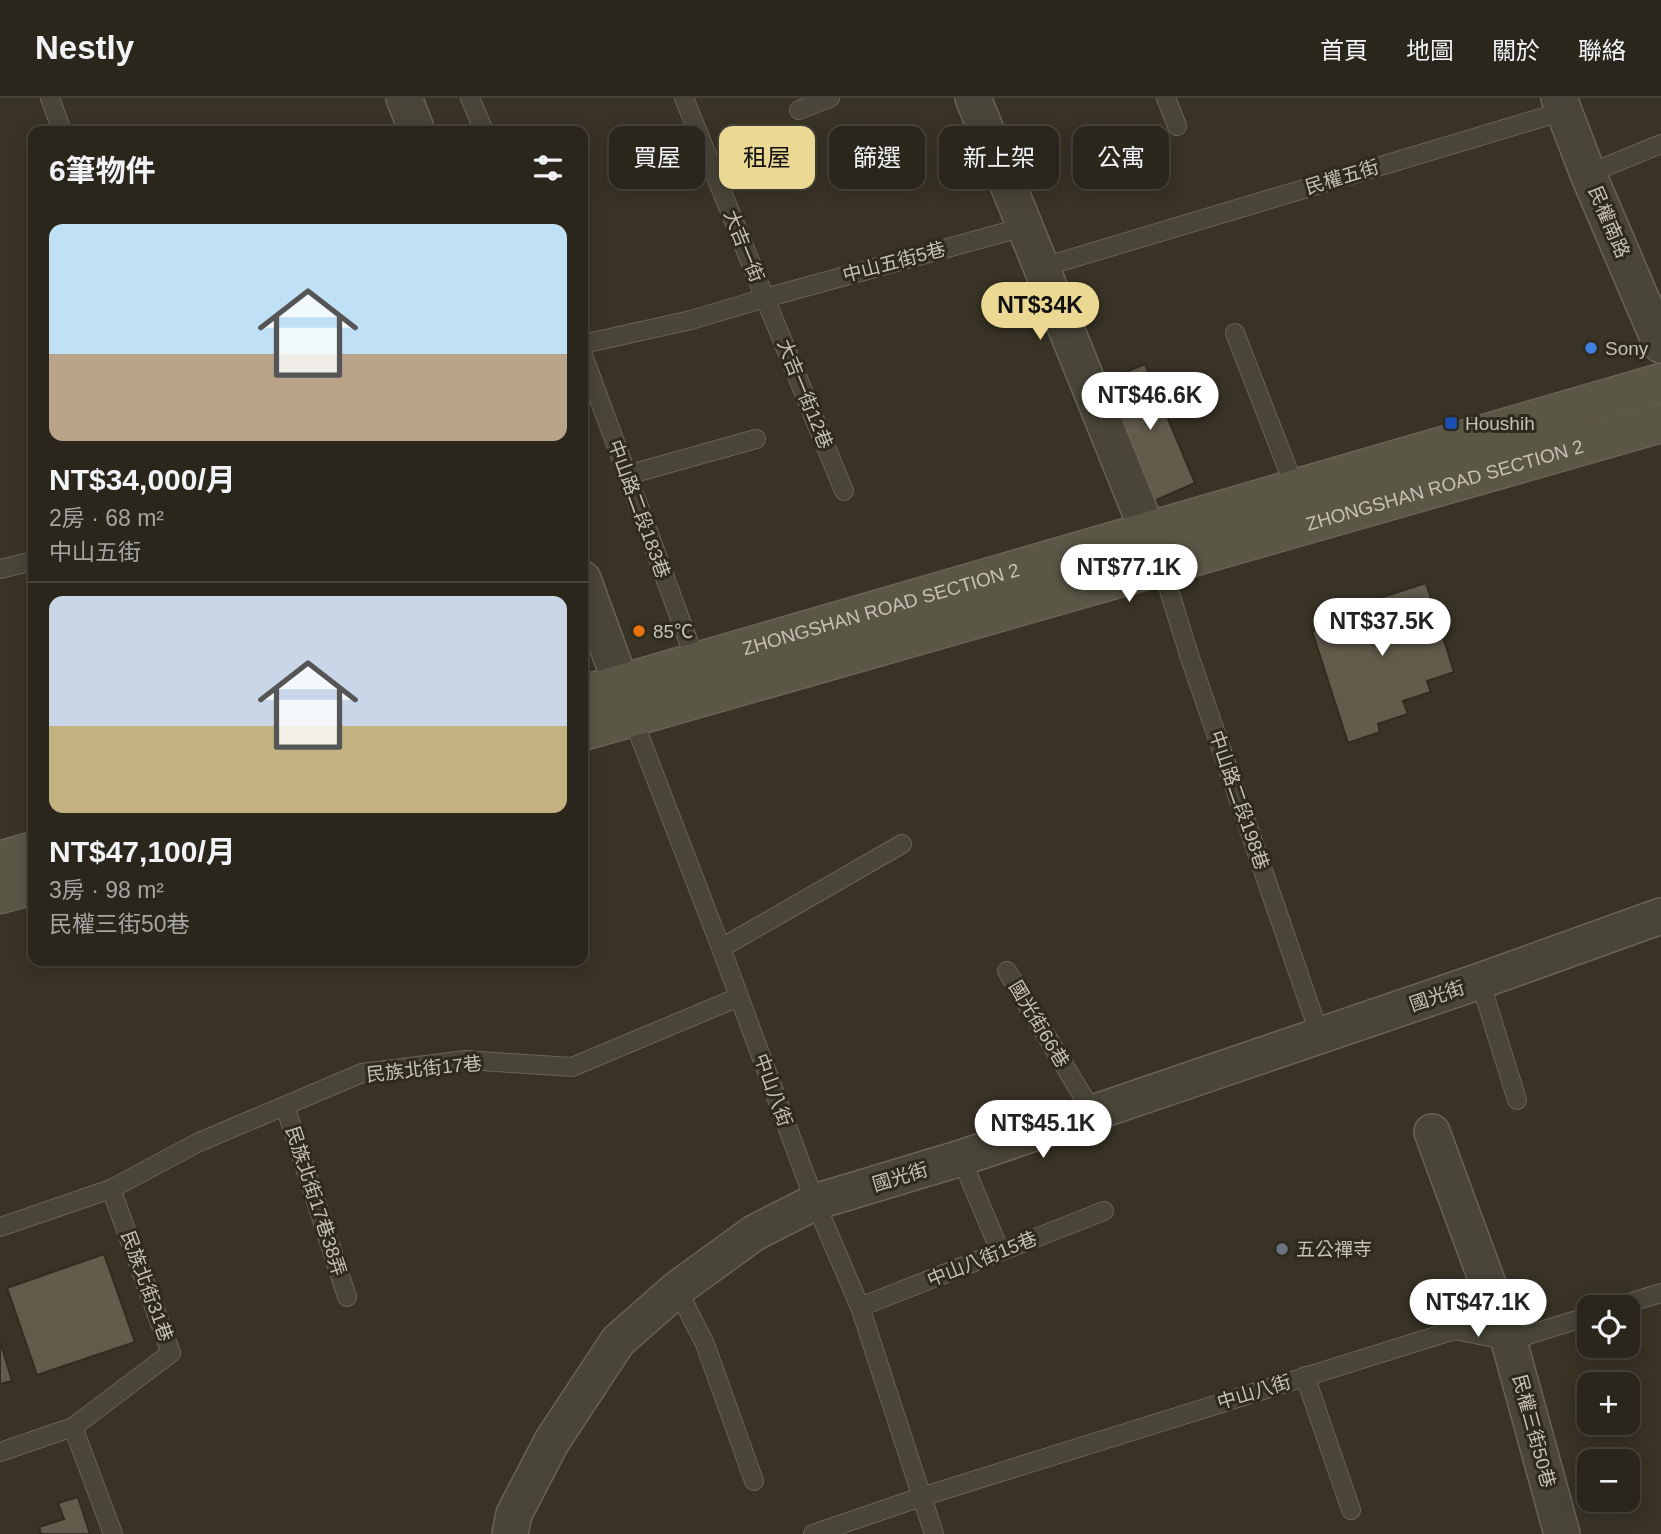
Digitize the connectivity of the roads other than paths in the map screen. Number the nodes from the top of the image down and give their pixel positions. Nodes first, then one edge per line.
1 (50, 98) edge
2 (404, 98) edge
3 (470, 98) edge
4 (684, 98) edge
5 (830, 98) edge
6 (973, 98) edge
7 (1166, 98) edge
8 (1562, 104) edge
9 (799, 110) dead end
10 (60, 126) edge
11 (415, 126) edge
12 (482, 126) edge
13 (1177, 126) dead end
14 (1661, 144) edge
15 (1588, 174) junction
16 (1024, 227) junction
17 (1040, 268) junction
18 (765, 298) junction
19 (1235, 333) dead end
20 (588, 343) edge
21 (1661, 345) edge
22 (588, 369) edge
23 (1661, 383) edge
24 (1661, 423) edge
25 (756, 439) dead end
26 (626, 475) junction
27 (1295, 488) junction
28 (844, 491) dead end
29 (1154, 548) junction
30 (28, 562) edge
31 (0, 569) edge
32 (588, 593) edge
33 (696, 662) junction
34 (588, 696) edge
35 (626, 701) junction
36 (588, 728) edge
37 (902, 844) dead end
38 (28, 853) edge
39 (0, 861) edge
40 (28, 886) edge
41 (0, 894) edge
42 (1661, 916) edge
43 (721, 948) junction
44 (1007, 971) dead end
45 (1480, 981) junction
46 (739, 997) junction
47 (1320, 1036) junction
48 (1517, 1100) dead end
49 (285, 1106) junction
50 (1093, 1113) junction
51 (1432, 1132) dead end
52 (961, 1158) junction
53 (111, 1189) junction
54 (815, 1202) junction
55 (1104, 1211) dead end
56 (0, 1227) edge
57 (1000, 1251) junction
58 (677, 1289) junction
59 (1661, 1293) edge
60 (347, 1297) dead end
61 (1640, 1299) edge
62 (860, 1307) junction
63 (1577, 1319) edge
64 (1509, 1341) junction
65 (1305, 1376) junction
66 (73, 1427) junction
67 (0, 1452) edge
68 (754, 1481) dead end
69 (921, 1497) junction
70 (1351, 1510) dead end
71 (113, 1534) edge
72 (510, 1534) edge
73 (813, 1534) edge
74 (934, 1534) edge
75 (1562, 1534) edge

1 - 10 lane
2 - 11 street
3 - 12 lane
4 - 18 lane, 大吉一街
5 - 9 lane
6 - 16 street
7 - 13 lane
8 - 15 street, 民權南路
8 - 17 lane, 民權五街
14 - 15 lane
15 - 21 street, 民權南路
16 - 17 street
16 - 18 lane, 中山五街5巷
17 - 29 street
18 - 20 lane, 大吉一街
18 - 28 lane, 大吉一街12巷
19 - 27 lane
22 - 26 lane, 中山路二段183巷
23 - 27 main road, ZHONGSHAN ROAD SECTION 2
24 - 29 main road, ZHONGSHAN ROAD SECTION 2
25 - 26 lane
26 - 33 lane, 中山路二段183巷
27 - 29 main road, ZHONGSHAN ROAD SECTION 2
29 - 33 main road, ZHONGSHAN ROAD SECTION 2
29 - 35 main road, ZHONGSHAN ROAD SECTION 2
29 - 47 lane, 中山路二段198巷
30 - 31 lane
32 - 35 street
33 - 35 main road, ZHONGSHAN ROAD SECTION 2
34 - 35 main road, ZHONGSHAN ROAD SECTION 2
35 - 36 main road, ZHONGSHAN ROAD SECTION 2
35 - 43 lane, 中山八街
37 - 43 lane
38 - 39 main road
40 - 41 main road
42 - 45 street, 國光街
43 - 46 lane, 中山八街
44 - 50 lane, 國光街66巷
45 - 47 street, 國光街
45 - 48 lane
46 - 49 lane, 民族北街17巷
46 - 54 lane, 中山八街
47 - 50 street, 國光街
49 - 53 lane, 民族北街17巷
49 - 60 lane, 民族北街17巷38弄
50 - 52 street, 國光街
51 - 64 street, 民權三街50巷
52 - 54 street, 國光街
52 - 57 lane
53 - 56 lane, 民族北街17巷
53 - 66 lane, 民族北街31巷
54 - 58 street, 國光街
54 - 62 lane, 中山八街
55 - 57 lane, 中山八街15巷
57 - 62 lane, 中山八街15巷
58 - 68 lane
58 - 72 street, 國光街
59 - 61 lane
62 - 69 lane, 中山八街
63 - 64 lane, 中山八街
64 - 65 lane, 中山八街
64 - 75 street, 民權三街50巷
65 - 69 lane, 中山八街
65 - 70 lane
66 - 67 lane, 民族北街31巷
66 - 71 lane
69 - 73 lane
69 - 74 lane, 中山八街

